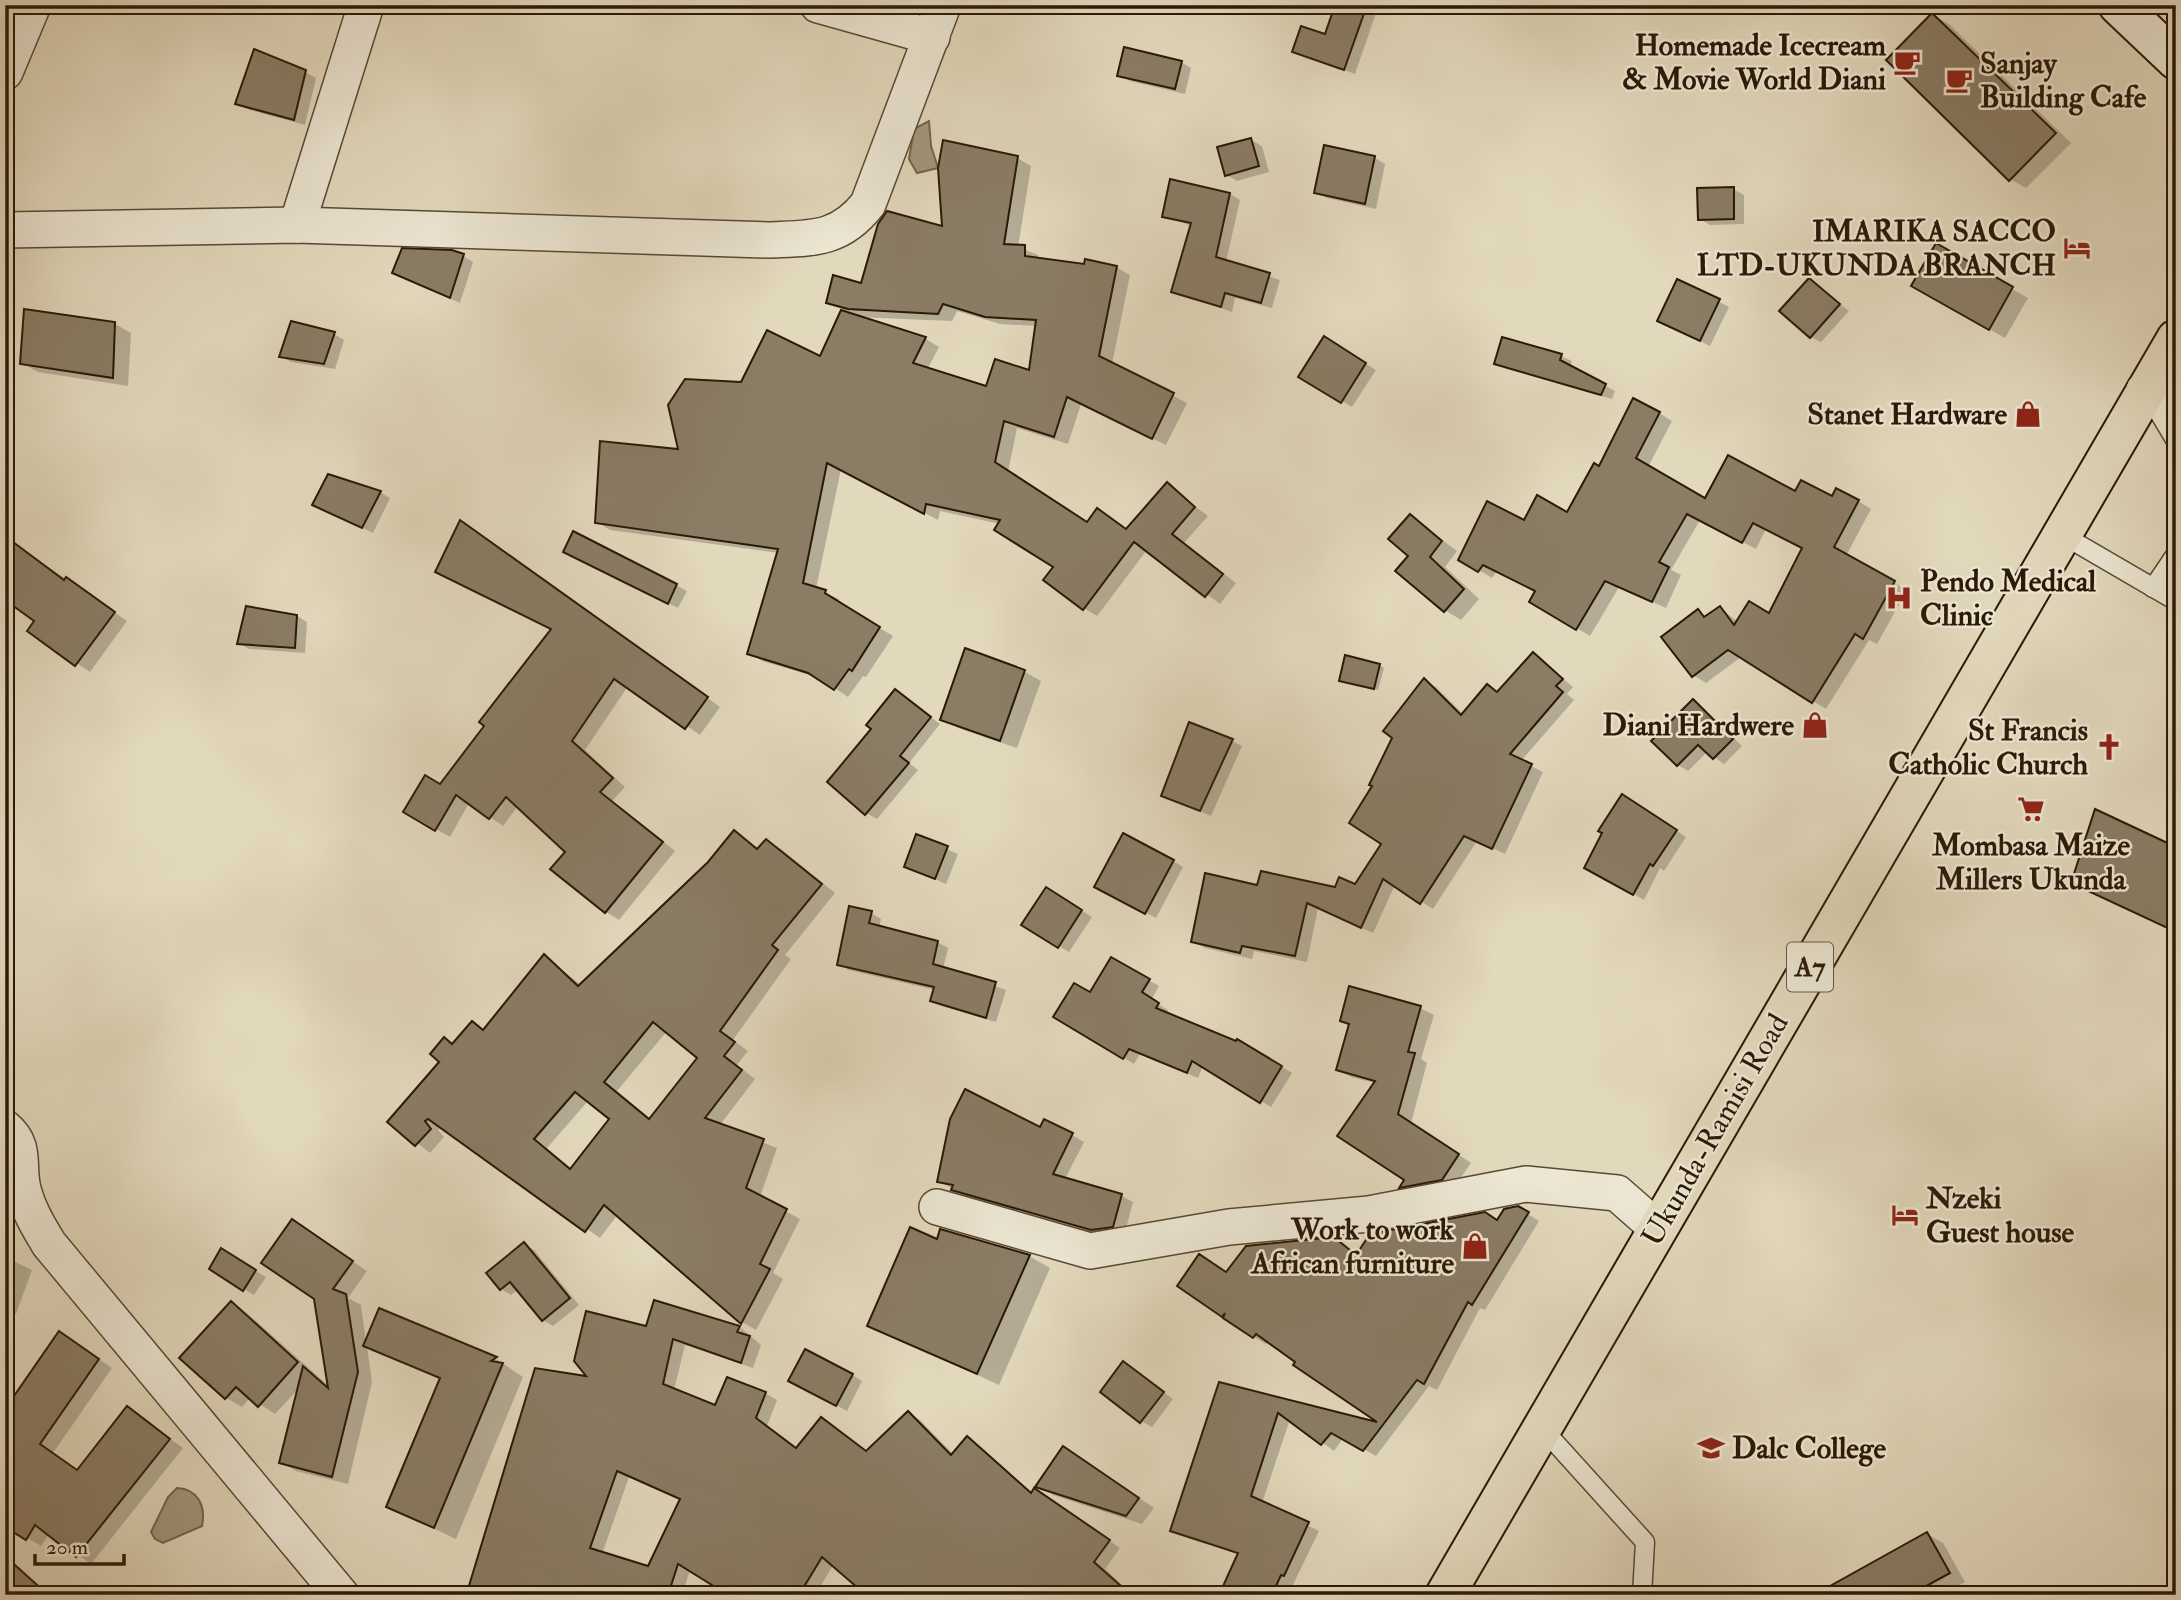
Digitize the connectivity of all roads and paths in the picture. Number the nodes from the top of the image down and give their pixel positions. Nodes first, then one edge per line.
1 (33, 5) edge
2 (366, 5) edge
3 (818, 5) edge
4 (2118, 5) edge
5 (938, 21) edge
6 (2172, 56) edge
7 (5, 72) edge
8 (297, 225) junction
9 (5, 230) edge
10 (2176, 339) edge
11 (2160, 398) edge
12 (2176, 441) edge
13 (2061, 534) junction
14 (2175, 557) edge
15 (2153, 588) junction
16 (2176, 601) edge
17 (5, 1128) edge
18 (937, 1207) dead end
19 (1658, 1228) junction
20 (1542, 1428) junction
21 (341, 1595) edge
22 (1445, 1595) edge
23 (1642, 1595) edge

1 - 7 street
2 - 8 street
3 - 5 street
4 - 6 main road
5 - 8 street
8 - 9 street
10 - 11 highway, Ukunda-Ramisi Road / A7
11 - 12 lane
11 - 13 highway, Ukunda-Ramisi Road / A7
13 - 15 lane
13 - 19 highway, Ukunda-Ramisi Road / A7
14 - 15 lane
15 - 16 lane
17 - 21 street
18 - 19 street
19 - 20 highway, Ukunda-Ramisi Road / A7
20 - 22 highway, Ukunda-Ramisi Road / A7
20 - 23 lane

